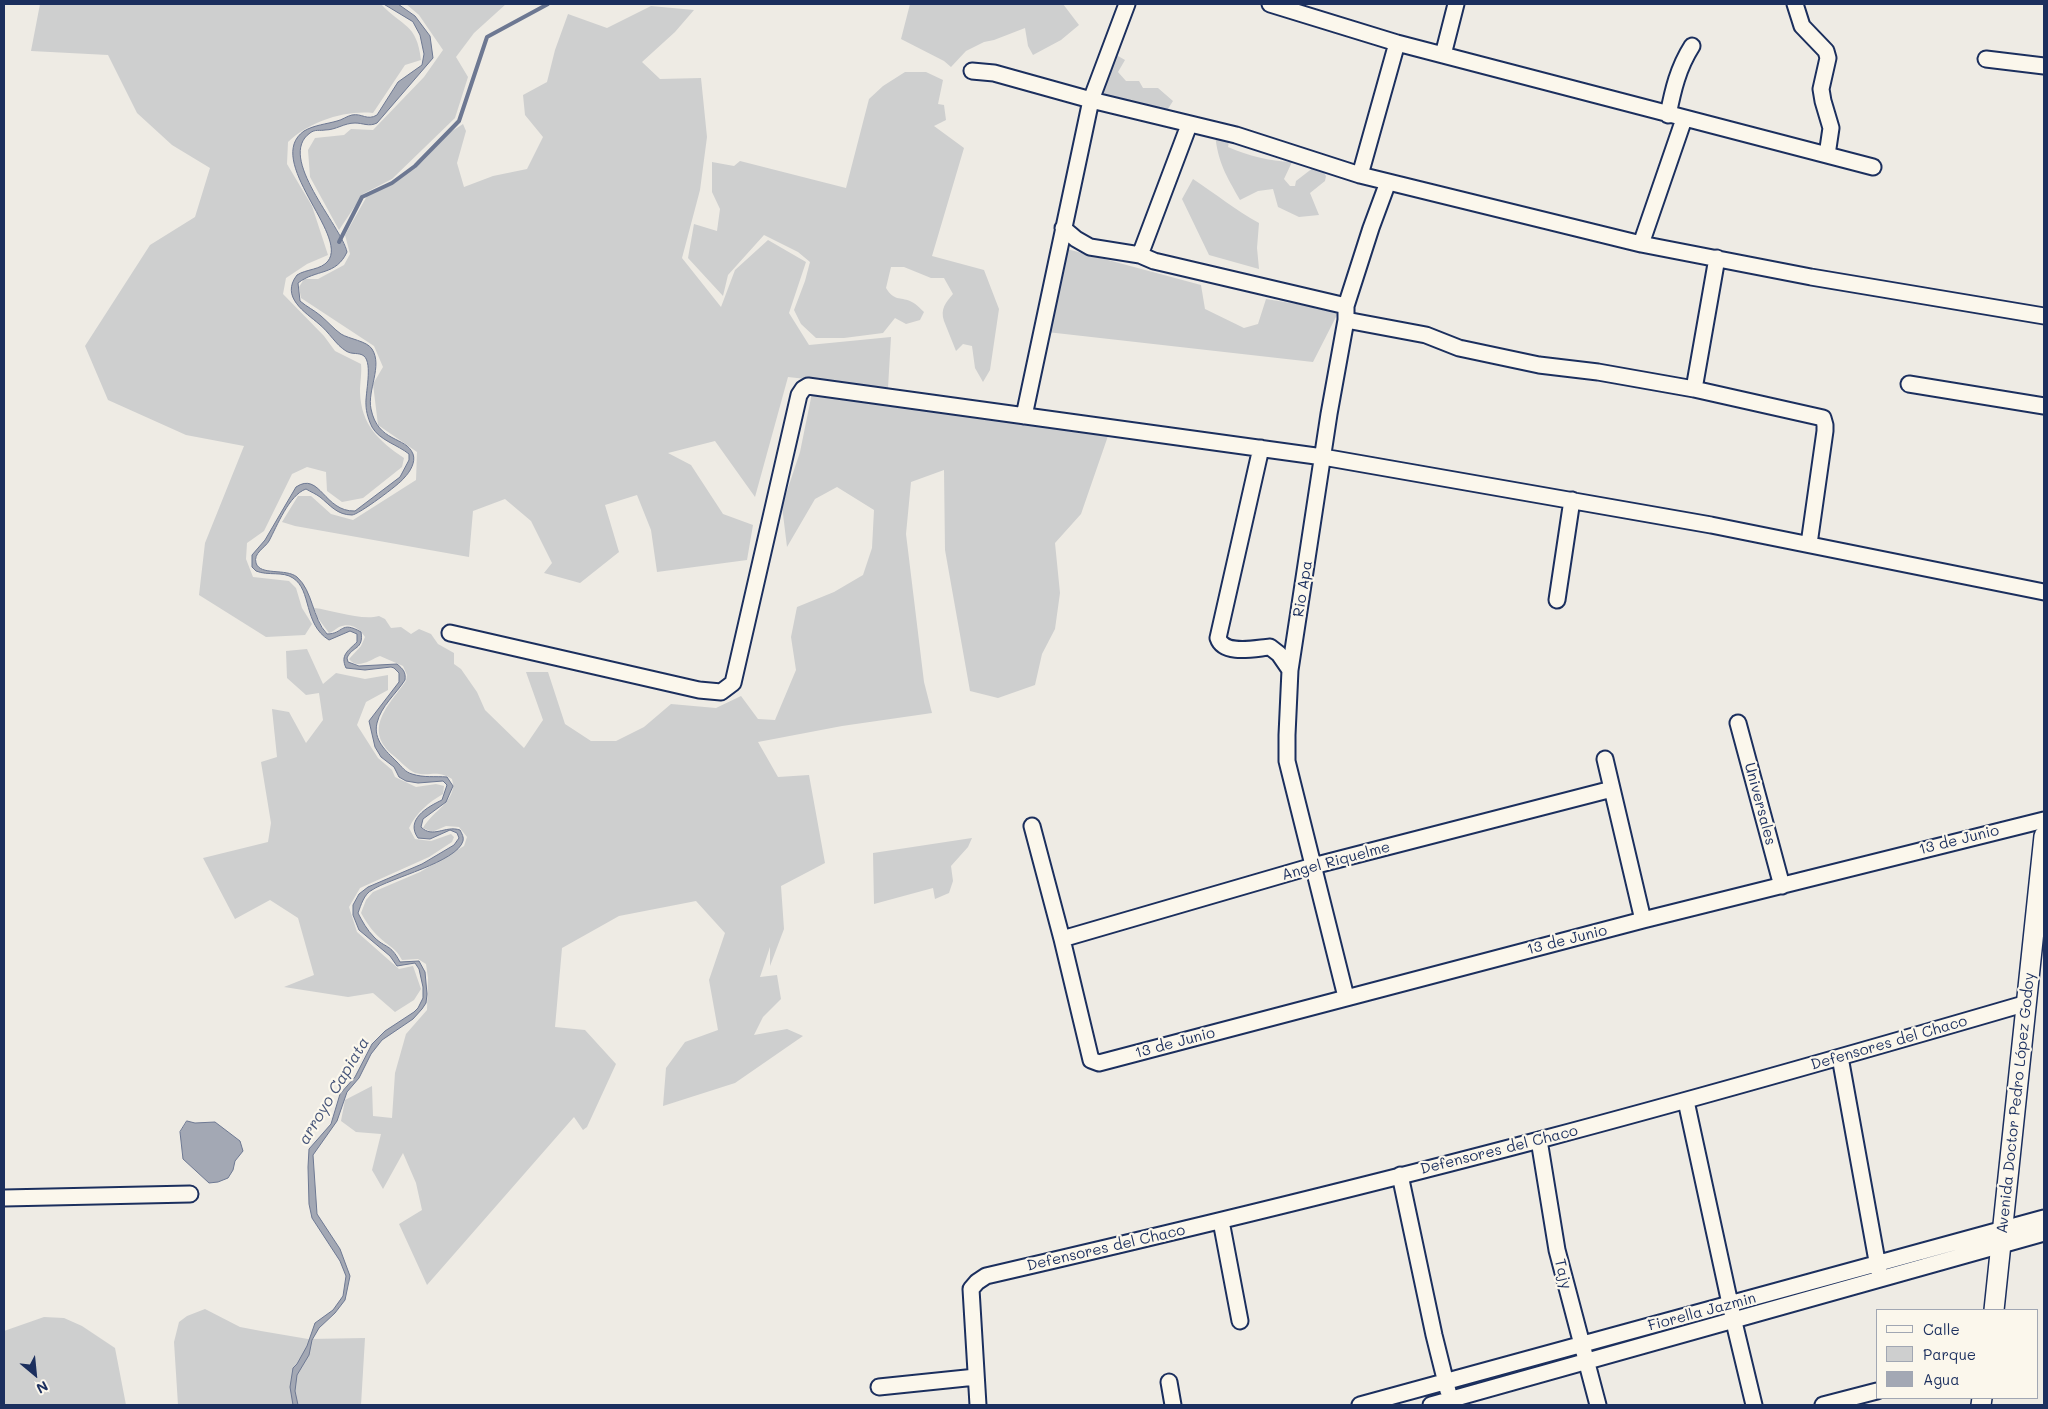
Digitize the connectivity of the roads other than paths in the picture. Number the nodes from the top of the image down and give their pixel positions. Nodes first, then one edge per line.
1 (1127, 4) edge
2 (1270, 4) edge
3 (1456, 4) edge
4 (1795, 4) edge
5 (1397, 43) junction
6 (1692, 46) dead end
7 (1444, 55) junction
8 (1986, 59) dead end
9 (2044, 66) edge
10 (972, 71) dead end
11 (1091, 100) junction
12 (1668, 114) junction
13 (1684, 119) junction
14 (1190, 125) junction
15 (1827, 155) junction
16 (1873, 167) dead end
17 (1360, 175) junction
18 (1388, 182) junction
19 (1064, 228) junction
20 (1641, 244) junction
21 (1140, 255) junction
22 (1717, 258) junction
23 (1346, 313) junction
24 (2044, 316) edge
25 (1909, 384) dead end
26 (1694, 389) junction
27 (2044, 406) edge
28 (1024, 416) junction
29 (1261, 448) junction
30 (1323, 457) junction
31 (1572, 500) junction
32 (1809, 544) junction
33 (2044, 592) edge
34 (1557, 600) dead end
35 (450, 633) dead end
36 (1290, 670) junction
37 (1738, 723) dead end
38 (1605, 759) dead end
39 (1612, 789) junction
40 (2044, 820) edge
41 (1032, 826) dead end
42 (2044, 836) edge
43 (1313, 866) junction
44 (1782, 886) junction
45 (1643, 920) junction
46 (1062, 939) junction
47 (1346, 997) junction
48 (2027, 1003) junction
49 (1840, 1057) junction
50 (1686, 1101) junction
51 (1539, 1140) junction
52 (1400, 1175) junction
53 (190, 1194) dead end
54 (4, 1198) edge
55 (2044, 1218) edge
56 (1221, 1221) junction
57 (2044, 1234) edge
58 (2002, 1238) junction
59 (1877, 1264) junction
60 (1880, 1281) junction
61 (1731, 1304) junction
62 (1994, 1309) edge
63 (1240, 1321) dead end
64 (1734, 1322) junction
65 (1581, 1346) junction
66 (1587, 1362) junction
67 (976, 1377) junction
68 (1169, 1382) dead end
69 (1446, 1382) junction
70 (879, 1386) dead end
71 (1876, 1391) edge
72 (1451, 1403) edge
73 (978, 1405) edge
74 (1173, 1405) edge
75 (1360, 1405) edge
76 (1431, 1405) edge
77 (1598, 1405) edge
78 (1754, 1405) edge
79 (1823, 1405) edge

1 - 11 street
2 - 5 street
3 - 7 street
4 - 15 street
5 - 7 street
5 - 17 street
6 - 12 street
7 - 12 street
8 - 9 street
10 - 11 street
11 - 14 street
11 - 19 street
12 - 13 street
13 - 15 street
13 - 20 street
14 - 17 street
14 - 21 street
15 - 16 street
17 - 18 street
18 - 20 street
18 - 23 street, Rio Apa
19 - 21 street
19 - 28 street
20 - 22 street
21 - 23 street
22 - 24 street
22 - 26 street
23 - 26 street
23 - 30 street, Rio Apa
25 - 27 street
26 - 32 street
28 - 29 street
28 - 35 street
29 - 30 street
29 - 36 street
30 - 31 street
30 - 36 street, Rio Apa
31 - 32 street
31 - 34 street
32 - 33 street
36 - 43 street, Rio Apa
37 - 44 street, Universales
38 - 39 street
39 - 43 street, Angel Riquelme
39 - 45 street
40 - 44 street, 13 de Junio
41 - 46 street
42 - 48 main road, Avenida Doctor Pedro López Godoy
43 - 46 street, Angel Riquelme
43 - 47 street, Rio Apa
44 - 45 street, 13 de Junio
45 - 47 street, 13 de Junio
46 - 47 street, 13 de Junio
48 - 49 street, Defensores del Chaco
48 - 58 main road, Avenida Doctor Pedro López Godoy
49 - 50 street, Defensores del Chaco
49 - 59 street
50 - 51 street, Defensores del Chaco
50 - 61 street
51 - 52 street, Defensores del Chaco
51 - 65 street, Tajy
52 - 56 street, Defensores del Chaco
52 - 69 street
53 - 54 street
55 - 58 street, Fiorella Jazmin
56 - 63 street
56 - 67 street, Defensores del Chaco
57 - 58 street, Fiorella Jazmin
58 - 59 street, Fiorella Jazmin
58 - 60 street, Fiorella Jazmin
58 - 62 main road, Avenida Doctor Pedro López Godoy
59 - 60 street
59 - 61 street, Fiorella Jazmin
60 - 64 street, Fiorella Jazmin
61 - 64 street
61 - 65 street, Fiorella Jazmin
64 - 66 street, Fiorella Jazmin
64 - 78 street
65 - 66 street, Tajy
65 - 69 street, Fiorella Jazmin
66 - 72 street, Fiorella Jazmin
66 - 77 street, Tajy
67 - 70 street
67 - 73 street
68 - 74 street
69 - 72 street
69 - 75 street, Fiorella Jazmin
71 - 79 street
72 - 76 street, Fiorella Jazmin

